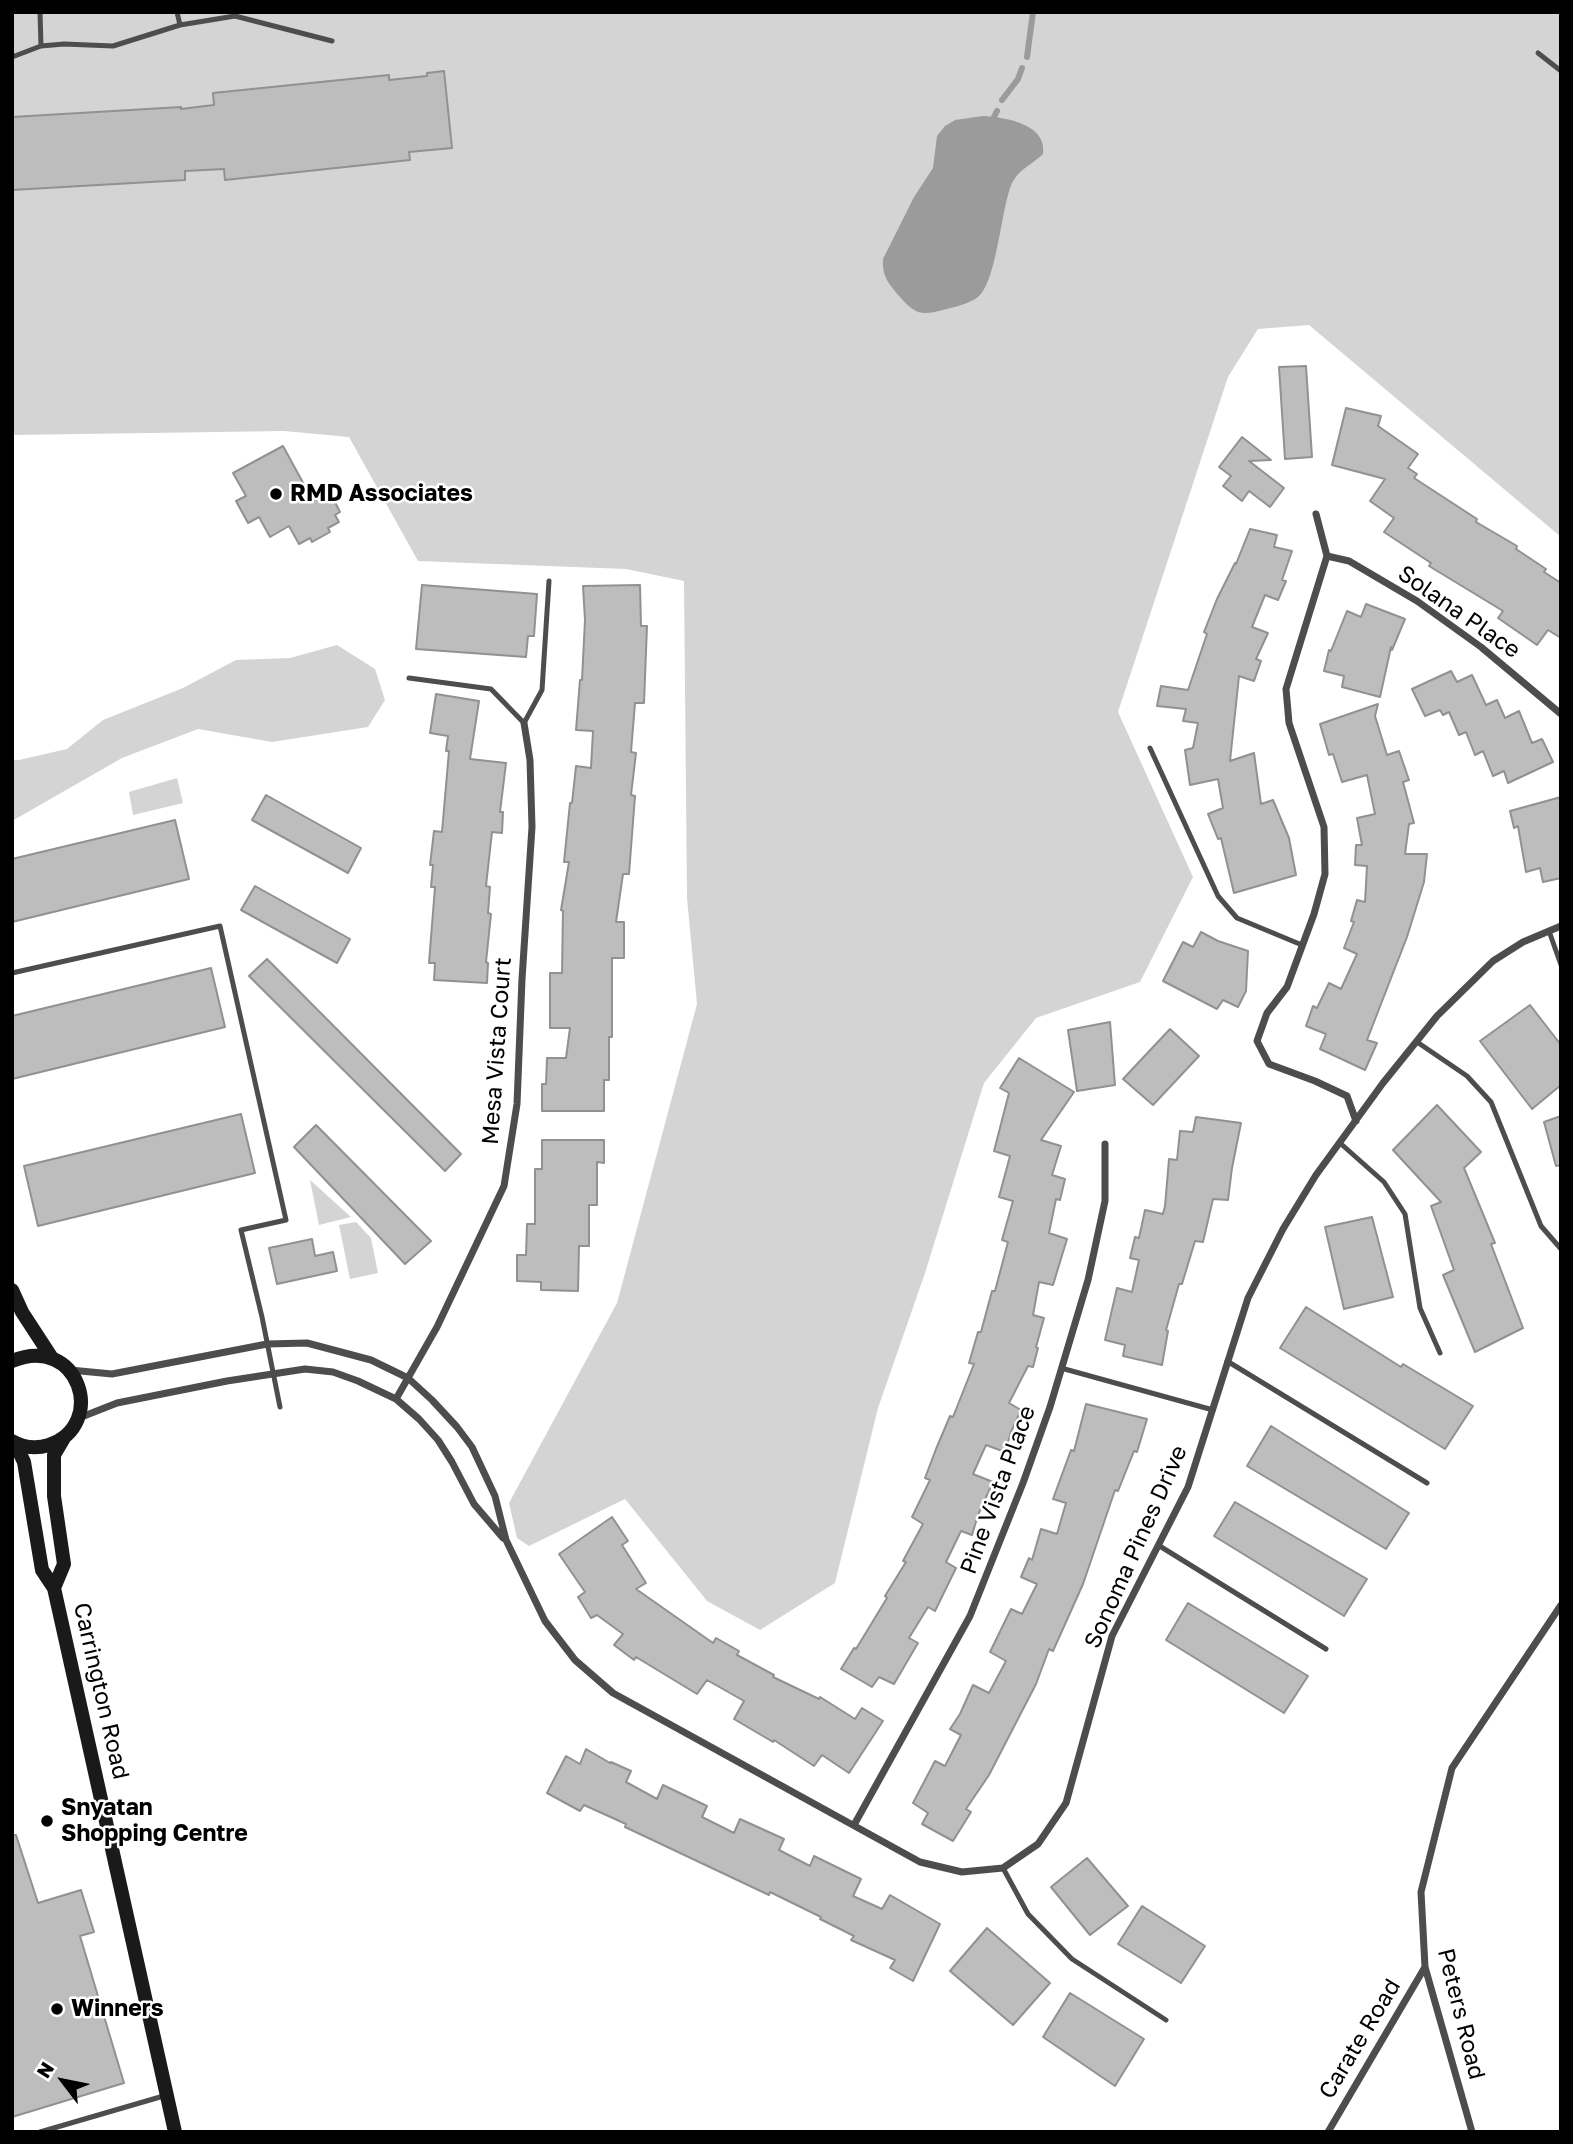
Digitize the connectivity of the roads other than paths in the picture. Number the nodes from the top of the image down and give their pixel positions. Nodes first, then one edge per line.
1 (40, 12) edge
2 (177, 12) edge
3 (180, 25) junction
4 (332, 41) dead end
5 (41, 46) junction
6 (1538, 53) dead end
7 (12, 57) edge
8 (1561, 71) edge
9 (1316, 514) dead end
10 (1328, 556) junction
11 (549, 581) dead end
12 (409, 678) dead end
13 (1561, 714) edge
14 (524, 723) junction
15 (1150, 748) dead end
16 (1561, 926) edge
17 (1549, 931) junction
18 (1302, 945) junction
19 (1561, 965) edge
20 (12, 973) edge
21 (1417, 1042) junction
22 (1356, 1121) junction
23 (1340, 1143) junction
24 (1105, 1144) dead end
25 (1561, 1249) edge
26 (12, 1290) edge
27 (267, 1344) junction
28 (1440, 1353) dead end
29 (52, 1358) junction
30 (12, 1361) edge
31 (1227, 1361) junction
32 (1061, 1368) junction
33 (69, 1370) junction
34 (273, 1373) junction
35 (408, 1378) junction
36 (396, 1399) junction
37 (279, 1406) dead end
38 (1214, 1410) junction
39 (78, 1418) junction
40 (64, 1437) junction
41 (14, 1442) edge
42 (1427, 1483) dead end
43 (506, 1540) junction
44 (1158, 1545) junction
45 (54, 1588) junction
46 (1561, 1605) edge
47 (1326, 1649) dead end
48 (854, 1825) junction
49 (1003, 1868) junction
50 (1425, 1966) junction
51 (1166, 2020) dead end
52 (167, 2095) junction
53 (40, 2132) edge
54 (175, 2132) edge
55 (1328, 2132) edge
56 (1472, 2132) edge

1 - 5 lane
2 - 3 lane
3 - 4 lane
3 - 5 lane
5 - 7 lane
6 - 8 lane
9 - 10 street
10 - 13 street, Solana Place
10 - 18 street
11 - 14 lane
12 - 14 lane
14 - 35 street, Mesa Vista Court
15 - 18 lane
16 - 17 street, Sonoma Pines Drive
17 - 19 lane
17 - 21 street, Sonoma Pines Drive
18 - 22 street
20 - 27 lane
21 - 22 street, Sonoma Pines Drive
21 - 25 lane
22 - 23 street, Sonoma Pines Drive
23 - 28 lane
23 - 31 street, Sonoma Pines Drive
24 - 32 street, Pine Vista Place
26 - 29 street
27 - 33 street
27 - 34 lane
27 - 35 street
29 - 30 street
29 - 33 street
31 - 38 street, Sonoma Pines Drive
31 - 42 lane
32 - 38 lane
32 - 48 street, Pine Vista Place
33 - 39 street
34 - 36 street
34 - 37 lane
34 - 39 street
35 - 36 street, Mesa Vista Court
35 - 43 street
36 - 43 street
38 - 44 street, Sonoma Pines Drive
39 - 40 street, Carrington Road
40 - 41 street
40 - 45 street, Carrington Road
41 - 45 street, Carrington Road
43 - 48 street
44 - 47 lane
44 - 49 street, Sonoma Pines Drive
45 - 52 street, Carrington Road
46 - 50 street, Peters Road
48 - 49 street
49 - 51 lane
50 - 55 street, Carate Road
50 - 56 street, Peters Road
52 - 53 lane
52 - 54 street, Carrington Road

